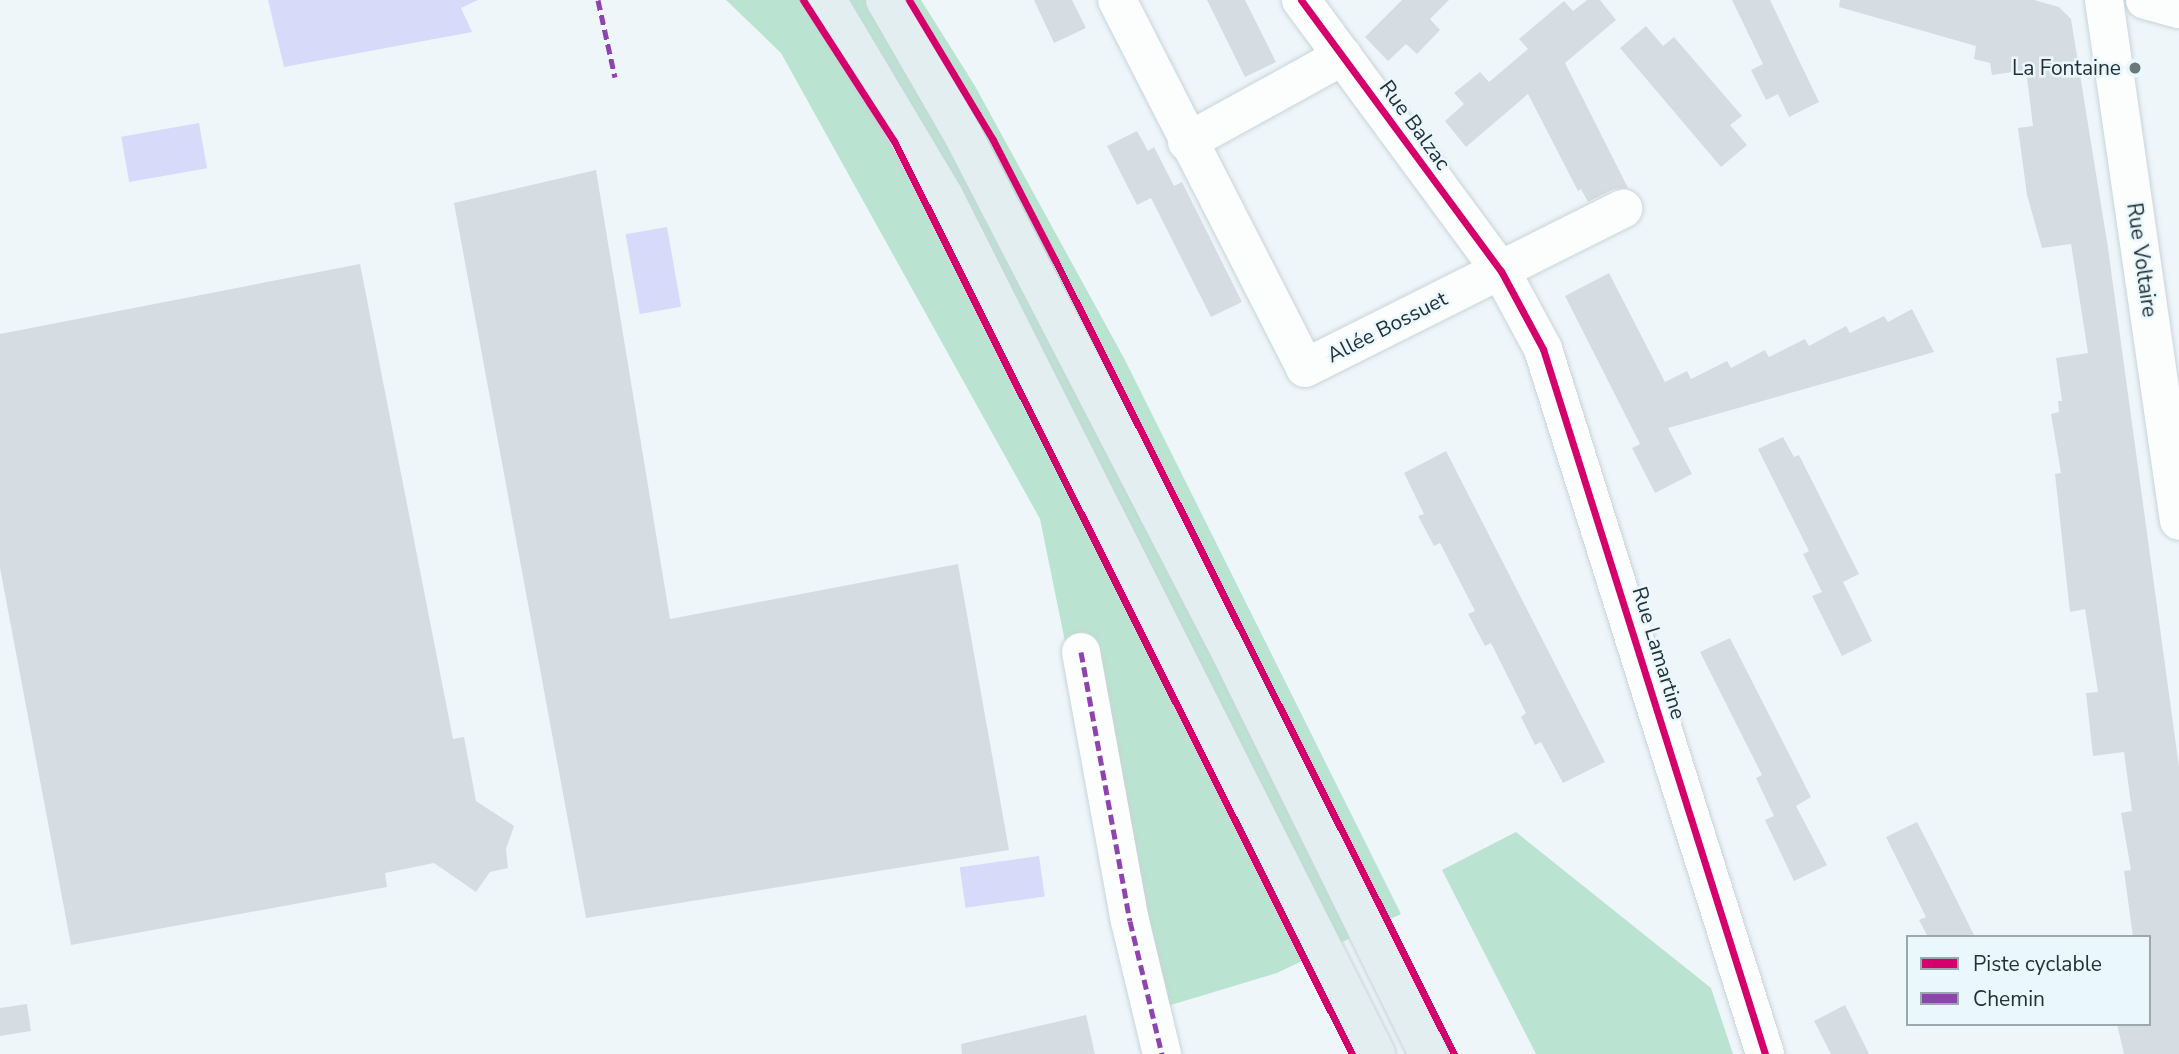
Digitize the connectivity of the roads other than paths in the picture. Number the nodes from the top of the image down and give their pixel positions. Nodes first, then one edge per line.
1 (827, 0) edge
2 (885, 0) edge
3 (1117, 0) edge
4 (1301, 0) edge
5 (2104, 0) edge
6 (2145, 0) edge
7 (2179, 9) edge
8 (1343, 56) junction
9 (1187, 142) junction
10 (1623, 209) dead end
11 (1501, 271) junction
12 (2171, 406) edge
13 (2179, 521) edge
14 (1080, 652) dead end
15 (1162, 1054) edge
16 (1376, 1054) edge
17 (1428, 1054) edge
18 (1765, 1054) edge

1 - 16 main road
2 - 17 main road
3 - 9 street, Allée Bossuet
4 - 8 street, Rue Balzac
5 - 12 street, Rue Voltaire
6 - 7 street
8 - 9 street
8 - 11 street, Rue Balzac
9 - 11 street, Allée Bossuet
10 - 11 street, Allée Bossuet
11 - 18 street, Rue Lamartine
12 - 13 street, Rue Voltaire
14 - 15 street

